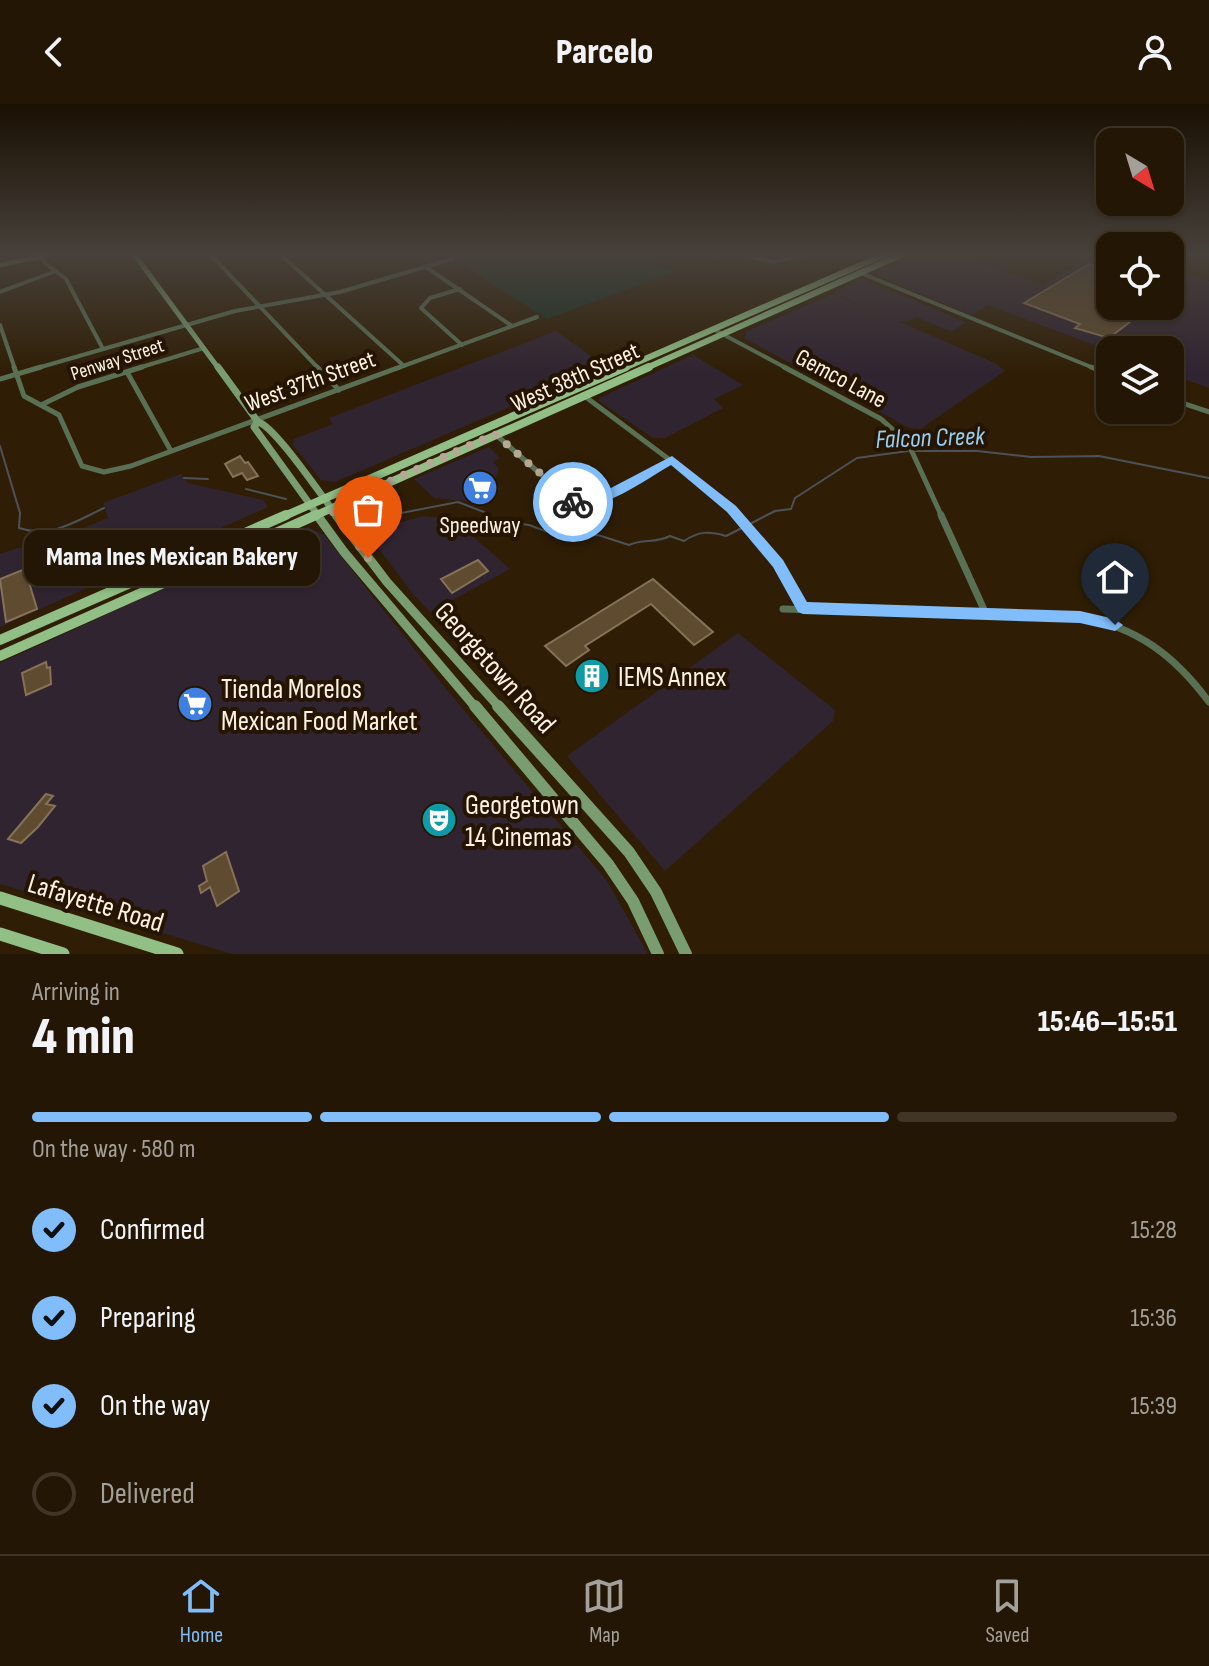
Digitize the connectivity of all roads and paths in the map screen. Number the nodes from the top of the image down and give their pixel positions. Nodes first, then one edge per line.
1 (74, 294) edge
2 (164, 294) edge
3 (248, 294) edge
4 (331, 294) edge
5 (444, 294) edge
6 (467, 294) edge
7 (794, 294) edge
8 (813, 294) edge
9 (911, 294) edge
10 (326, 295) junction
11 (259, 305) junction
12 (537, 317) dead end
13 (0, 325) edge
14 (187, 325) junction
15 (513, 326) junction
16 (713, 329) junction
17 (722, 334) junction
18 (462, 345) junction
19 (204, 348) junction
20 (103, 349) junction
21 (628, 365) junction
22 (404, 366) junction
23 (1096, 369) edge
24 (127, 372) junction
25 (17, 375) junction
26 (0, 379) edge
27 (339, 390) junction
28 (583, 395) junction
29 (1184, 404) edge
30 (41, 405) junction
31 (1209, 412) edge
32 (505, 418) junction
33 (257, 421) junction
34 (495, 434) junction
35 (465, 448) junction
36 (171, 451) junction
37 (672, 460) junction
38 (326, 503) junction
39 (314, 509) junction
40 (146, 576) junction
41 (803, 608) junction
42 (71, 609) junction
43 (783, 609) dead end
44 (986, 614) junction
45 (80, 620) junction
46 (0, 640) edge
47 (0, 650) edge
48 (0, 656) edge
49 (1209, 702) edge
50 (0, 898) edge
51 (0, 934) edge
52 (63, 954) edge
53 (177, 954) edge
54 (658, 954) edge
55 (686, 954) edge

1 - 20 street
2 - 14 main road, Georgetown Road
3 - 11 street
4 - 10 street
5 - 18 street
6 - 15 street
7 - 16 main road, West 38th Street
8 - 17 main road, West 38th Street
9 - 23 street
10 - 11 street
10 - 22 street
11 - 14 street
11 - 27 street
12 - 15 street, West 37th Street
13 - 25 street
14 - 19 main road, Georgetown Road
14 - 20 street
15 - 18 street, West 37th Street
16 - 17 street, Gemco Lane
16 - 21 main road, West 38th Street
17 - 28 main road, West 38th Street
17 - 44 street, Gemco Lane
18 - 22 street, West 37th Street
19 - 24 street, Penway Street
19 - 33 main road, Georgetown Road
20 - 25 street
21 - 28 main road
21 - 32 main road, West 38th Street
22 - 27 street, West 37th Street
24 - 30 street, Penway Street
24 - 36 street
25 - 26 street
25 - 30 street
27 - 33 street, West 37th Street
28 - 34 main road, West 38th Street
28 - 37 street
29 - 31 street
30 - 36 street, West 37th Street
32 - 35 main road
32 - 38 main road, West 38th Street
33 - 36 street, West 37th Street
33 - 38 main road, Georgetown Road
33 - 39 main road, Georgetown Road
34 - 35 main road, West 38th Street
34 - 37 street
35 - 38 main road, West 38th Street
37 - 41 street
38 - 39 main road, West 38th Street
38 - 55 main road, Georgetown Road
39 - 40 main road, West 38th Street
39 - 45 main road, West 38th Street
39 - 54 main road, Georgetown Road
40 - 42 main road, West 38th Street
40 - 45 main road
41 - 43 street
41 - 44 street
42 - 46 main road, West 38th Street
42 - 47 main road
44 - 49 street
45 - 48 main road, West 38th Street
50 - 53 main road, Lafayette Road
51 - 52 main road

